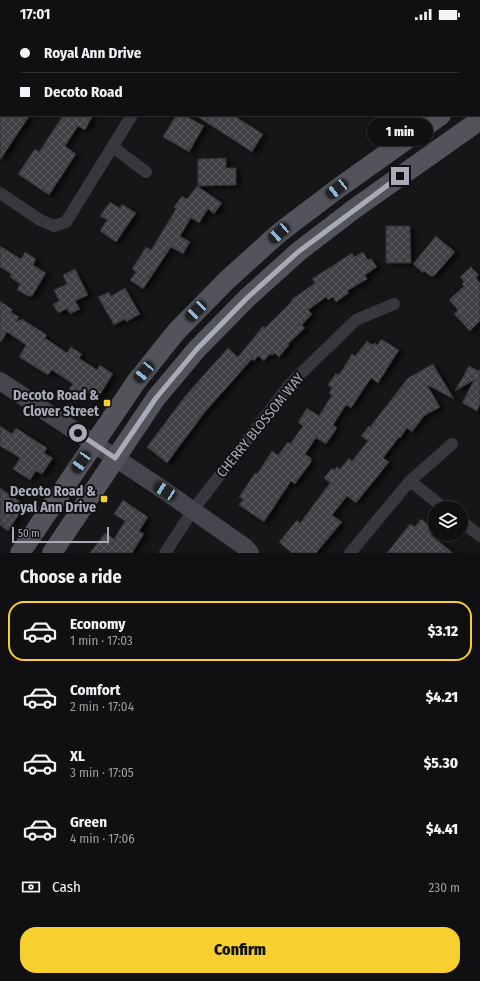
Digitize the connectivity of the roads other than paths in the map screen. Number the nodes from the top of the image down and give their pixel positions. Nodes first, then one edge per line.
1 (131, 116) edge
2 (436, 118) edge
3 (480, 120) edge
4 (113, 147) junction
5 (146, 172) dead end
6 (0, 193) edge
7 (394, 304) dead end
8 (0, 381) edge
9 (93, 443) junction
10 (452, 444) dead end
11 (115, 458) junction
12 (410, 481) junction
13 (435, 501) edge
14 (193, 510) junction
15 (468, 527) edge
16 (480, 536) edge
17 (20, 553) edge
18 (52, 553) edge
19 (165, 553) edge
20 (250, 553) edge
21 (350, 553) edge

1 - 4 street
2 - 9 main road
3 - 11 main road
4 - 5 street
4 - 6 street
7 - 14 street, CHERRY BLOSSOM WAY
8 - 9 street
9 - 11 street
9 - 17 main road
10 - 12 street
11 - 14 street
11 - 18 main road
12 - 13 street
12 - 21 street
14 - 19 street, CHERRY BLOSSOM WAY
14 - 20 street
15 - 16 street

